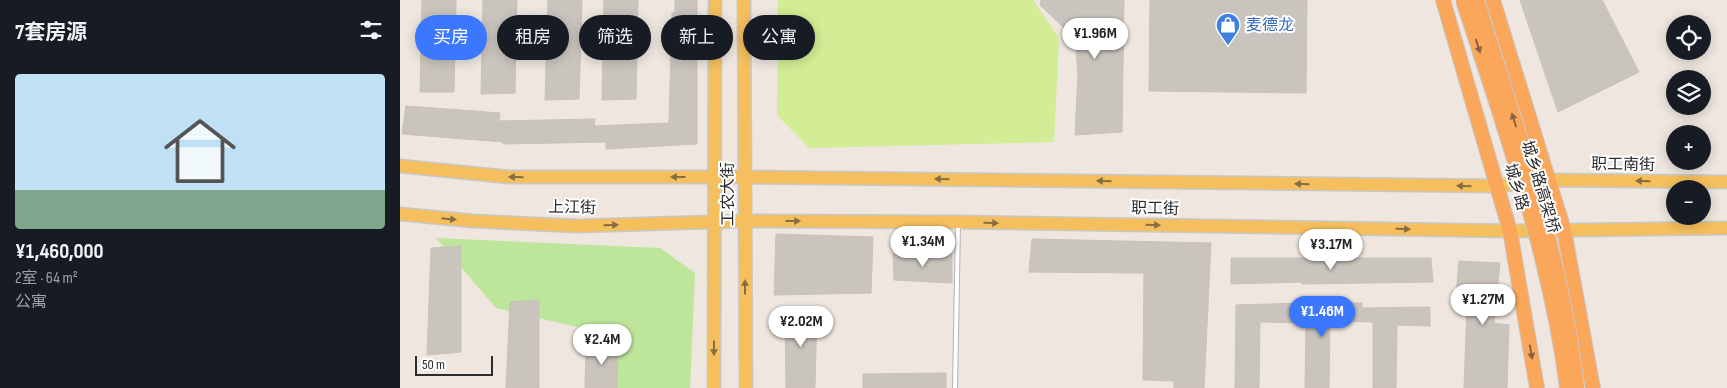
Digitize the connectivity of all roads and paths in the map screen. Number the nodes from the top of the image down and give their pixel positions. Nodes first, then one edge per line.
1 (715, 0) edge
2 (744, 0) edge
3 (1443, 0) edge
4 (1463, 0) edge
5 (1477, 0) edge
6 (1493, 0) edge
7 (400, 166) edge
8 (714, 177) junction
9 (744, 177) junction
10 (1548, 180) junction
11 (1727, 182) edge
12 (1498, 186) junction
13 (400, 214) edge
14 (744, 221) junction
15 (714, 222) junction
16 (958, 222) junction
17 (1727, 228) edge
18 (1564, 230) junction
19 (1510, 231) junction
20 (714, 388) edge
21 (746, 388) edge
22 (956, 388) edge
23 (1537, 388) edge
24 (1567, 388) edge
25 (1577, 388) edge
26 (1593, 388) edge

1 - 8 main road, 工农大街
2 - 9 main road, 工农大街
3 - 12 highway, 城乡路
4 -> 24 highway, 城乡路高架桥, bridge
25 -> 5 highway, 城乡路高架桥, bridge
6 - 10 highway
8 -> 7 main road, 上江街
8 - 9 main road, 上江街
8 - 15 main road, 工农大街
12 -> 9 main road, 职工街
9 - 14 main road, 工农大街
11 -> 10 main road, 职工南街
10 - 12 main road, 职工街
10 - 18 highway
12 - 19 highway, 城乡路
13 -> 15 main road, 上江街
14 - 15 main road, 上江街
14 -> 16 main road, 职工街
21 -> 14 main road, 工农大街
15 -> 20 main road, 工农大街
16 -> 19 main road, 职工街
16 - 22 lane
17 - 18 main road
18 - 19 main road, 职工街
18 - 26 highway
19 -> 23 highway, 城乡路

